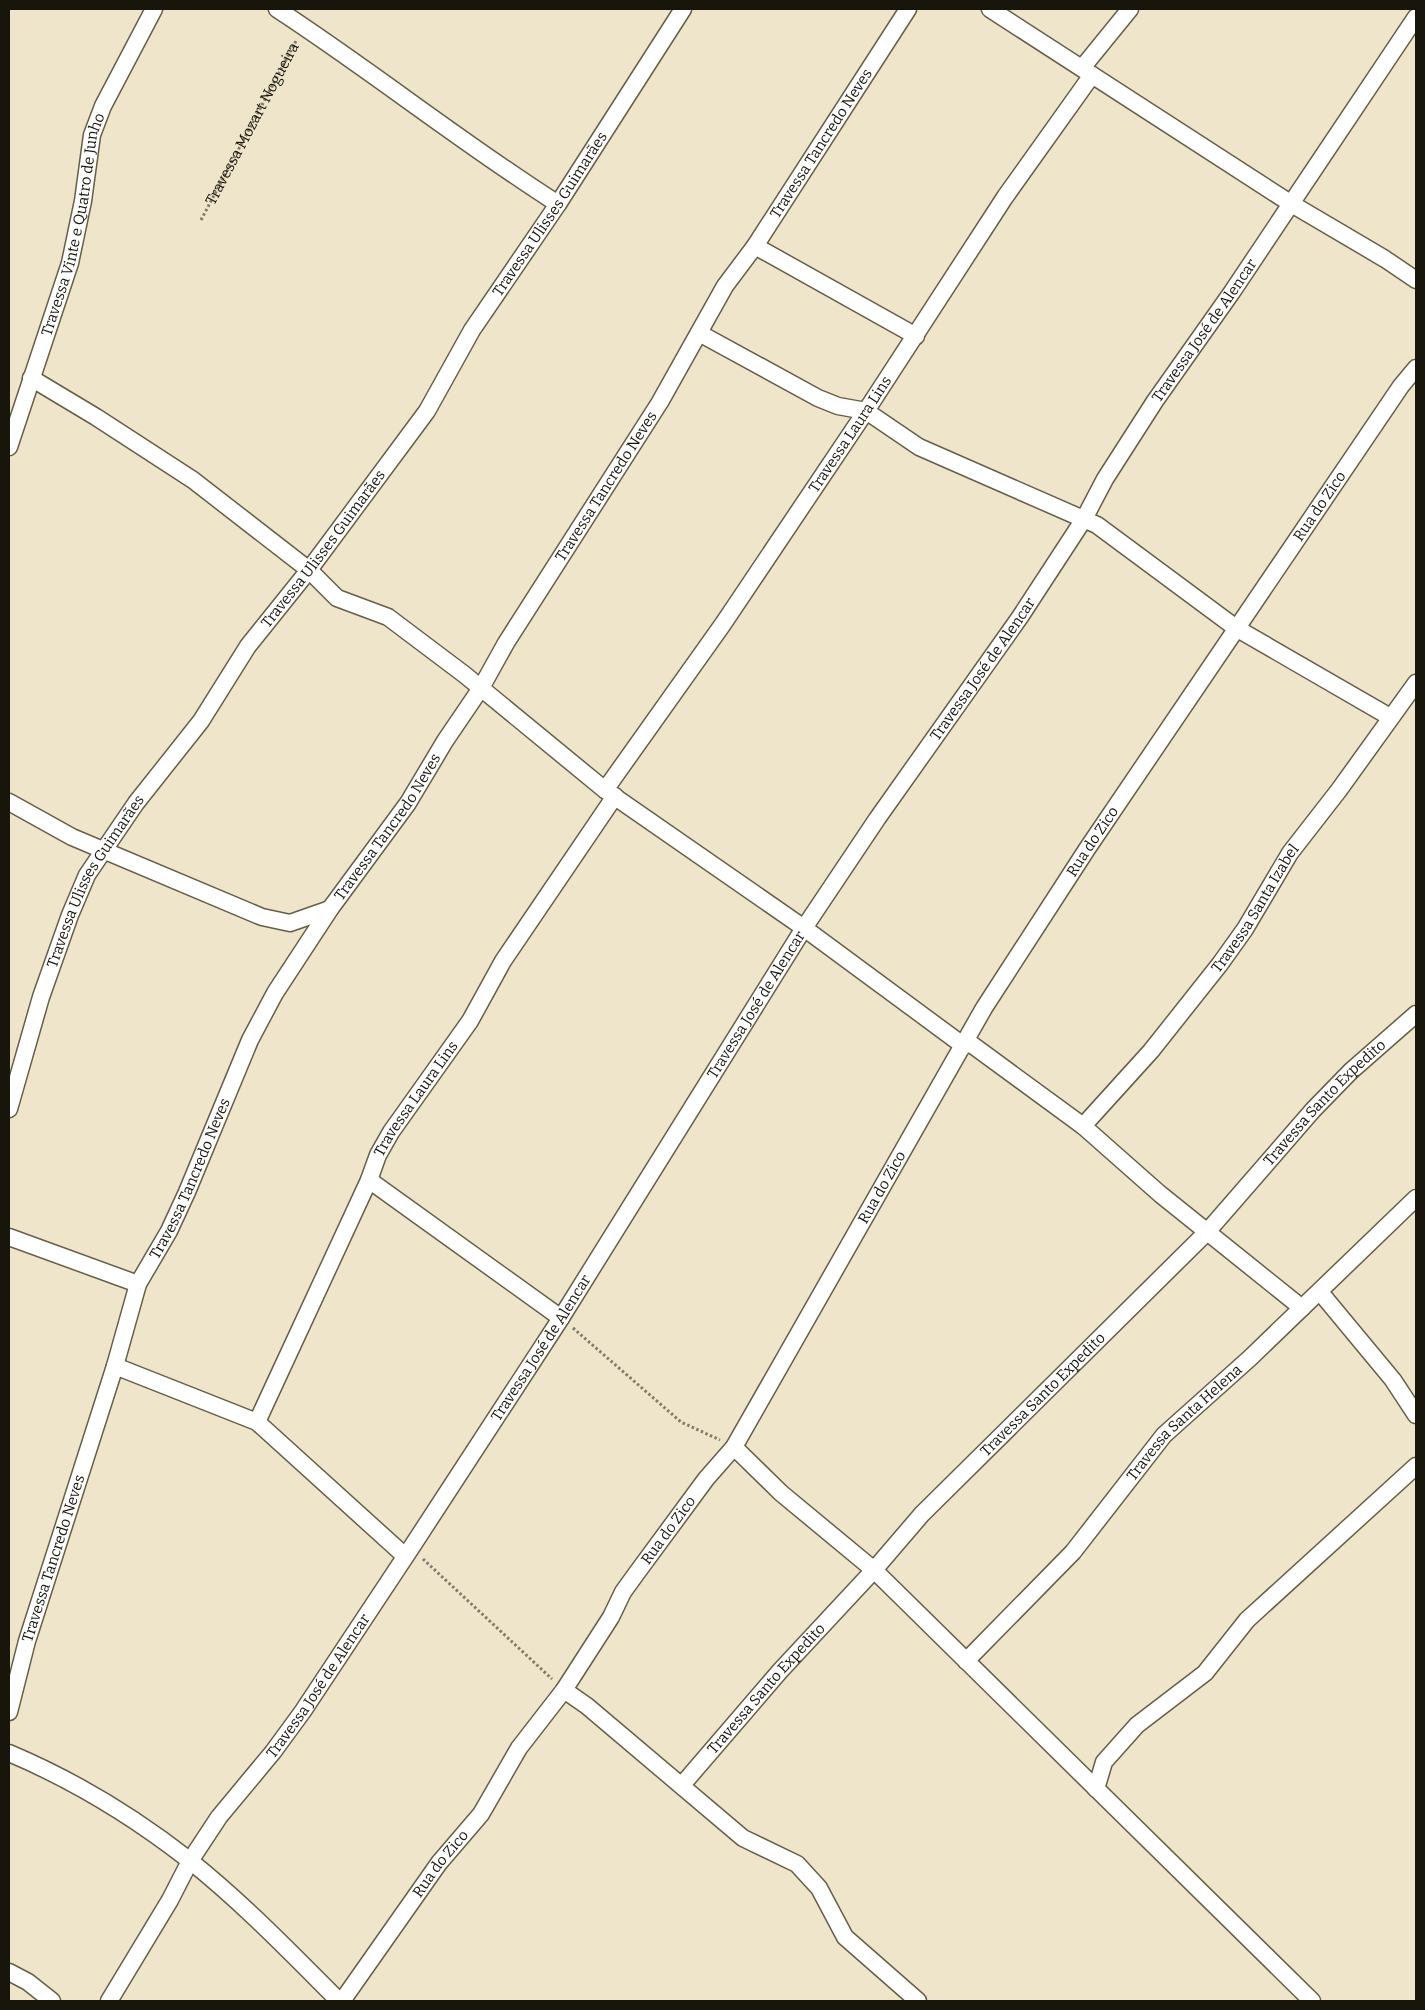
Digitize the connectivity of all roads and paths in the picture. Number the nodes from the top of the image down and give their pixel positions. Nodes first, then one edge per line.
1 (154, 9) edge
2 (683, 9) edge
3 (908, 9) edge
4 (990, 9) edge
5 (1130, 9) edge
6 (280, 10) edge
7 (1416, 17) edge
8 (303, 28) junction
9 (1087, 72) junction
10 (1290, 203) junction
11 (558, 204) junction
12 (201, 220) dead end
13 (755, 246) junction
14 (1416, 280) edge
15 (699, 333) junction
16 (916, 336) junction
17 (1416, 368) edge
18 (31, 378) junction
19 (866, 412) junction
20 (9, 447) edge
21 (1084, 519) junction
22 (309, 570) junction
23 (1236, 628) junction
24 (481, 688) junction
25 (1413, 692) edge
26 (1390, 717) junction
27 (610, 793) junction
28 (9, 802) edge
29 (102, 851) junction
30 (330, 909) junction
31 (804, 928) junction
32 (1416, 1014) edge
33 (965, 1044) junction
34 (9, 1109) edge
35 (1083, 1126) junction
36 (369, 1180) junction
37 (1416, 1198) edge
38 (1207, 1232) junction
39 (9, 1237) edge
40 (138, 1284) junction
41 (1320, 1292) junction
42 (1302, 1308) junction
43 (561, 1318) junction
44 (115, 1366) junction
45 (1416, 1415) edge
46 (257, 1422) junction
47 (734, 1447) junction
48 (1416, 1466) edge
49 (408, 1552) junction
50 (874, 1570) junction
51 (966, 1661) junction
52 (564, 1690) junction
53 (9, 1712) edge
54 (9, 1753) edge
55 (682, 1785) junction
56 (1096, 1789) junction
57 (190, 1861) junction
58 (9, 1972) edge
59 (52, 2001) edge
60 (109, 2001) edge
61 (341, 2001) edge
62 (918, 2001) edge
63 (1312, 2001) edge

1 - 18 street, Travessa Vinte e Quatro de Junho
2 - 11 street, Travessa Ulisses Guimarães
3 - 13 street, Travessa Tancredo Neves
4 - 9 street
5 - 9 street, Travessa Laura Lins
6 - 8 street
7 - 10 street, Travessa José de Alencar
8 - 11 street
8 - 12 path, Travessa Mozart Nogueira
9 - 10 street
9 - 16 street, Travessa Laura Lins
10 - 14 street
10 - 21 street, Travessa José de Alencar
11 - 22 street, Travessa Ulisses Guimarães
13 - 15 street, Travessa Tancredo Neves
13 - 16 street
15 - 19 street
15 - 24 street, Travessa Tancredo Neves
16 - 19 street, Travessa Laura Lins
17 - 23 street, Rua do Zico
18 - 20 street, Travessa Vinte e Quatro de Junho
18 - 22 street
19 - 21 street
19 - 27 street, Travessa Laura Lins
21 - 23 street
21 - 31 street, Travessa José de Alencar
22 - 24 street
22 - 29 street, Travessa Ulisses Guimarães
23 - 26 street
23 - 33 street, Rua do Zico
24 - 27 street
24 - 30 street, Travessa Tancredo Neves
25 - 26 street, Travessa Santa Izabel
26 - 35 street, Travessa Santa Izabel
27 - 31 street
27 - 36 street, Travessa Laura Lins
28 - 29 street
29 - 30 street
29 - 34 street, Travessa Ulisses Guimarães
30 - 40 street, Travessa Tancredo Neves
31 - 33 street
31 - 43 street, Travessa José de Alencar
32 - 38 street, Travessa Santo Expedito
33 - 35 street
33 - 47 street, Rua do Zico
35 - 38 street
36 - 43 street
36 - 46 street, Travessa Laura Lins
37 - 41 street, Travessa Santa Helena
38 - 42 street
38 - 50 street, Travessa Santo Expedito
39 - 40 street
40 - 44 street, Travessa Tancredo Neves
41 - 42 street, Travessa Santa Helena
41 - 45 street
42 - 51 street, Travessa Santa Helena
43 - 47 path
43 - 49 street, Travessa José de Alencar
44 - 46 street
44 - 53 street, Travessa Tancredo Neves
46 - 49 street
47 - 50 street
47 - 52 street, Rua do Zico
48 - 56 street
49 - 52 path
49 - 57 street, Travessa José de Alencar
50 - 51 street
50 - 55 street, Travessa Santo Expedito
51 - 56 street
52 - 55 street
52 - 61 street, Rua do Zico
54 - 57 street
55 - 62 street
56 - 63 street
57 - 60 street, Travessa José de Alencar
57 - 61 street
58 - 59 street

